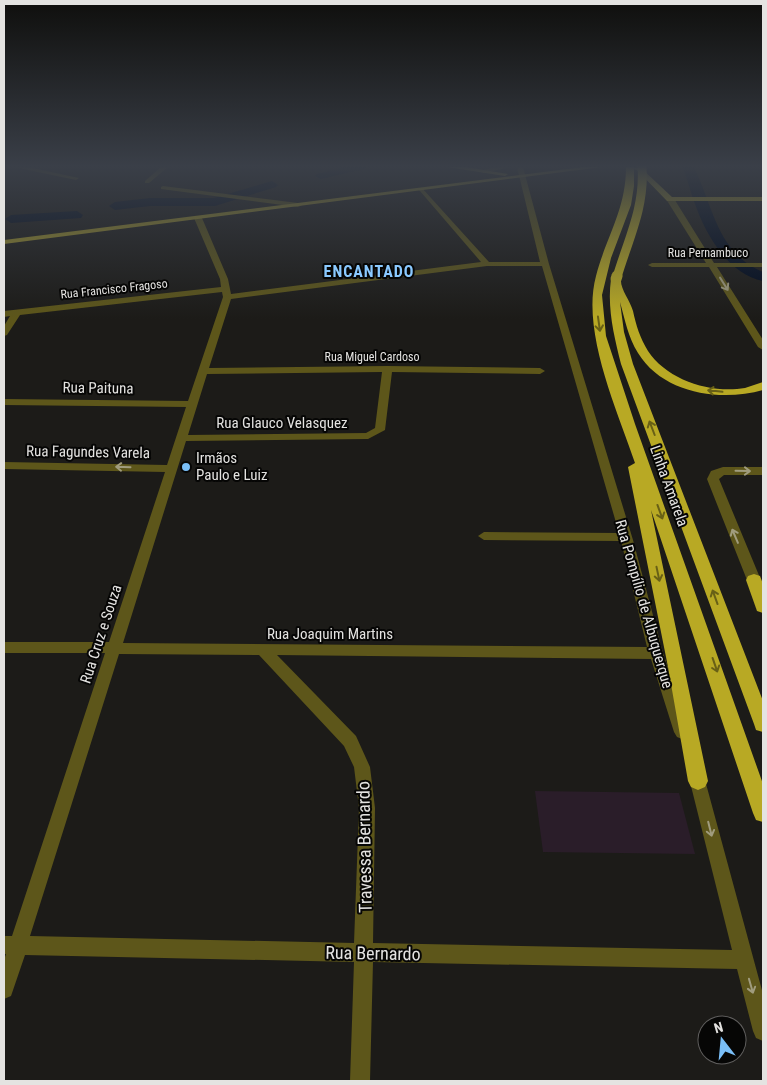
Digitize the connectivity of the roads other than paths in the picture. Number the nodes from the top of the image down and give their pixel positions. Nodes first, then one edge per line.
1 (198, 218) joint
2 (446, 218) edge
3 (534, 218) edge
4 (623, 218) edge
5 (637, 218) edge
6 (682, 218) edge
7 (4, 242) edge
8 (487, 264) junction
9 (546, 264) junction
10 (652, 265) dead end
11 (712, 265) junction
12 (763, 265) edge
13 (615, 282) junction
14 (227, 293) junction
15 (17, 312) junction
16 (4, 314) edge
17 (4, 333) edge
18 (763, 347) edge
19 (387, 369) junction
20 (204, 371) junction
21 (540, 371) dead end
22 (763, 386) edge
23 (4, 402) edge
24 (192, 404) junction
25 (182, 438) junction
26 (634, 440) junction
27 (4, 465) edge
28 (172, 469) junction
29 (763, 471) edge
30 (484, 536) dead end
31 (626, 537) junction
32 (754, 580) junction
33 (763, 596) edge
34 (763, 607) edge
35 (4, 647) edge
36 (113, 649) junction
37 (263, 650) junction
38 (656, 653) junction
39 (763, 724) edge
40 (698, 781) junction
41 (763, 813) edge
42 (11, 945) edge
43 (364, 953) junction
44 (743, 960) junction
45 (4, 988) edge
46 (763, 1031) edge
47 (360, 1081) edge

1 - 7 main road
1 - 14 street
2 - 8 street
3 - 9 street, Rua Pompílio de Albuquerque
4 -> 26 highway, Linha Amarela
5 - 13 highway, Linha Amarela, bridge
6 - 11 street
8 - 9 street
8 - 14 street
9 - 31 street, Rua Pompílio de Albuquerque
10 - 11 street, Rua Pernambuco
11 - 12 street, Rua Pernambuco
11 -> 18 street
22 -> 13 highway
39 -> 13 highway, Linha Amarela
14 - 15 street, Rua Francisco Fragoso
14 - 20 street, Rua Cruz e Souza
15 - 16 street, Rua Francisco Fragoso
15 - 17 street
19 - 20 street, Rua Miguel Cardoso
19 - 21 street, Rua Miguel Cardoso
19 - 25 street, Rua Glauco Velasquez
20 - 24 street, Rua Cruz e Souza
23 - 24 street, Rua Paituna
24 - 25 street, Rua Cruz e Souza
25 - 28 street, Rua Cruz e Souza
26 -> 40 highway
26 -> 41 highway, Linha Amarela
28 -> 27 street, Rua Fagundes Varela
28 - 36 street, Rua Cruz e Souza
32 -> 29 street
30 - 31 street
31 - 38 street, Rua Pompílio de Albuquerque
32 - 33 street
32 - 34 highway
35 - 36 street, Rua Joaquim Martins
36 - 37 street, Rua Joaquim Martins
36 - 42 street, Rua Cruz e Souza
37 - 38 street, Rua Joaquim Martins
37 - 43 street, Travessa Bernardo
38 - 40 street, Rua Pompílio de Albuquerque
40 -> 44 street, Rua Pompílio de Albuquerque
42 - 43 street, Rua Bernardo
42 - 45 street, Rua Cruz e Souza
43 - 44 street, Rua Bernardo
43 - 47 street, Travessa Bernardo
44 -> 46 street, Rua Pompílio de Albuquerque

